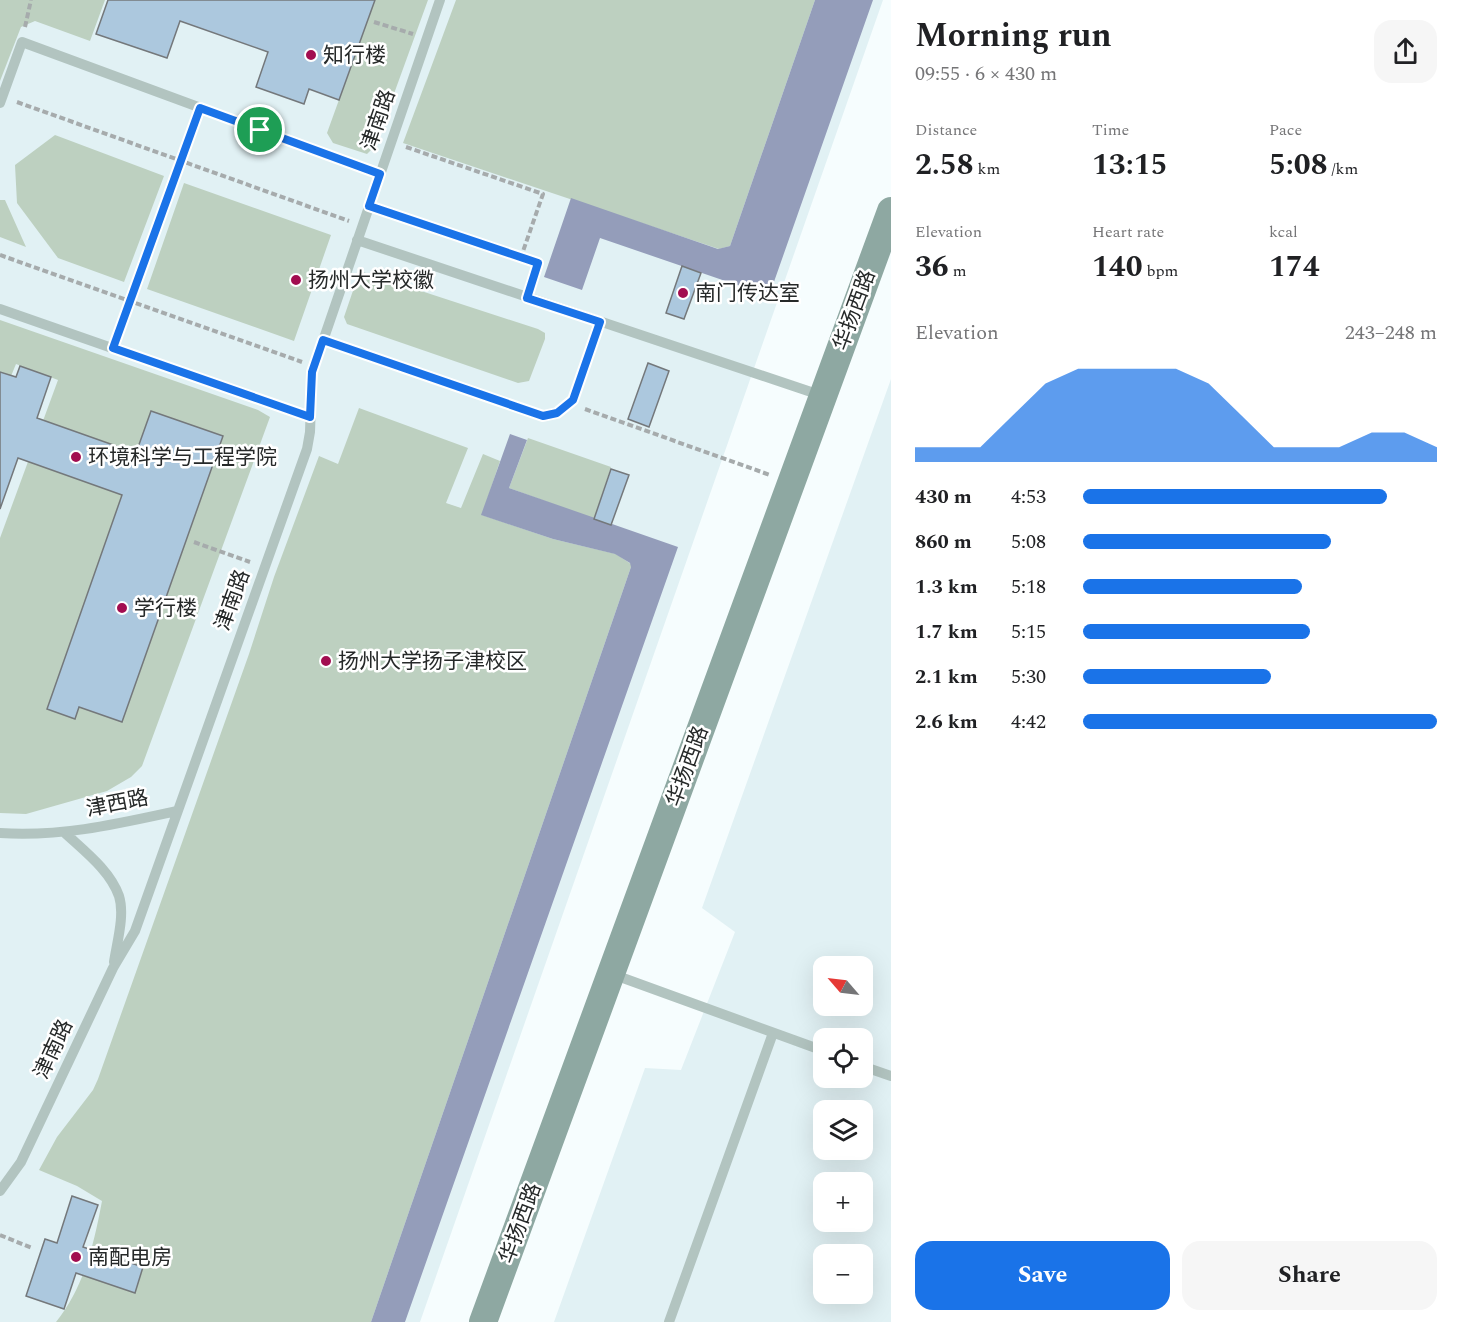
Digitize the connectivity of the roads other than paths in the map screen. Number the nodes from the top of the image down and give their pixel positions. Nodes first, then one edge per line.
1 (440, 0) edge
2 (1, 100) edge
3 (380, 174) junction
4 (891, 211) edge
5 (357, 240) junction
6 (0, 309) edge
7 (600, 322) junction
8 (323, 340) junction
9 (823, 396) junction
10 (310, 417) junction
11 (177, 811) junction
12 (64, 832) junction
13 (0, 833) edge
14 (113, 968) junction
15 (611, 974) junction
16 (773, 1033) junction
17 (813, 1047) edge
18 (873, 1070) edge
19 (891, 1076) edge
20 (0, 1191) edge
21 (483, 1322) edge
22 (669, 1322) edge

1 - 3 lane, 津南路
2 - 3 lane
3 - 5 lane, 津南路
4 - 9 main road, 华扬西路
5 - 7 lane
5 - 8 lane, 津南路
6 - 10 lane
7 - 8 lane
7 - 9 lane
8 - 10 lane, 津南路
9 - 15 main road, 华扬西路
10 - 11 lane, 津南路
11 - 12 lane, 津西路
11 - 14 lane, 津南路
12 - 13 lane, 津西路
12 - 14 lane, 津西路
14 - 20 lane, 津南路
15 - 16 lane
15 - 21 main road, 华扬西路
16 - 17 lane
16 - 22 lane
18 - 19 lane

